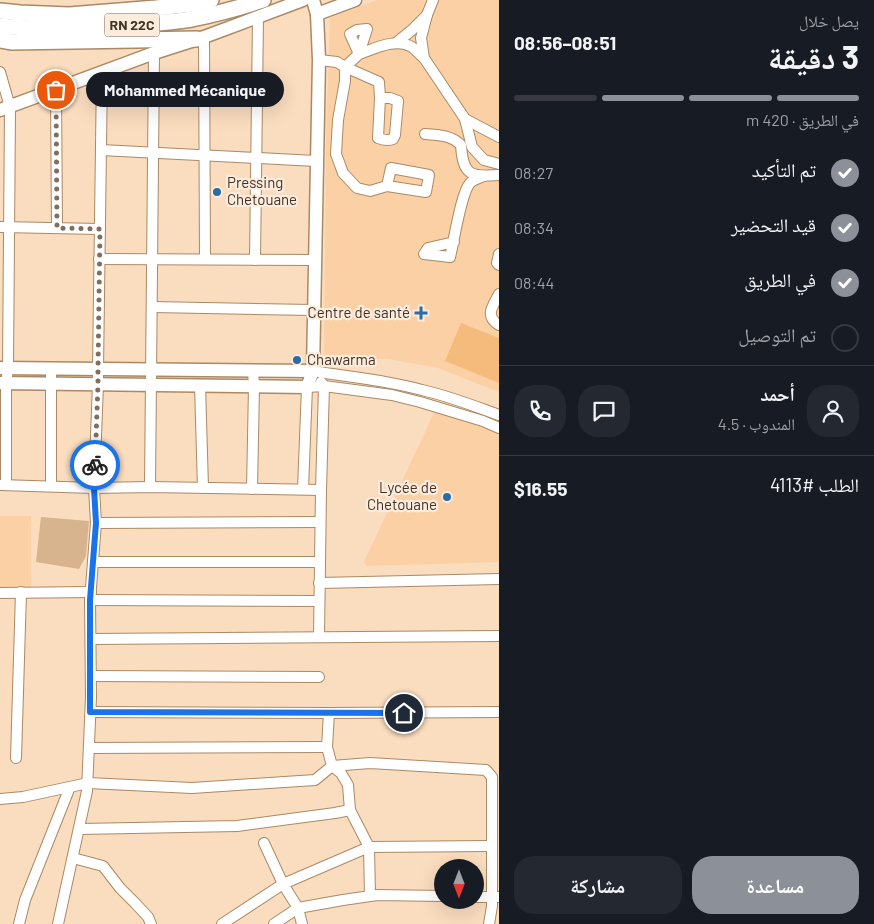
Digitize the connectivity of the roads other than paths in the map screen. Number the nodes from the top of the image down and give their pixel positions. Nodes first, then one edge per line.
1 (211, 0) edge
2 (262, 0) edge
3 (303, 0) edge
4 (313, 0) edge
5 (355, 0) edge
6 (433, 0) edge
7 (0, 12) edge
8 (317, 14) junction
9 (426, 15) junction
10 (258, 17) junction
11 (0, 26) edge
12 (200, 38) junction
13 (0, 40) edge
14 (396, 43) junction
15 (154, 53) junction
16 (424, 58) junction
17 (319, 60) junction
18 (345, 67) junction
19 (0, 72) edge
20 (102, 72) junction
21 (56, 90) junction
22 (380, 98) dead end
23 (5, 108) edge
24 (465, 119) junction
25 (424, 134) dead end
26 (499, 138) edge
27 (101, 150) junction
28 (153, 152) junction
29 (204, 155) junction
30 (257, 158) junction
31 (316, 161) junction
32 (499, 164) edge
33 (499, 175) edge
34 (484, 176) junction
35 (5, 181) edge
36 (387, 186) dead end
37 (4, 227) edge
38 (57, 228) junction
39 (100, 229) junction
40 (454, 242) dead end
41 (499, 254) edge
42 (99, 259) junction
43 (152, 259) junction
44 (204, 259) junction
45 (255, 260) junction
46 (314, 260) junction
47 (499, 265) edge
48 (4, 275) edge
49 (499, 294) edge
50 (152, 308) junction
51 (313, 310) junction
52 (499, 325) edge
53 (4, 368) edge
54 (52, 369) junction
55 (98, 370) junction
56 (151, 370) junction
57 (253, 370) junction
58 (313, 371) junction
59 (3, 383) edge
60 (52, 384) junction
61 (98, 384) junction
62 (151, 385) junction
63 (200, 385) junction
64 (254, 386) junction
65 (307, 386) junction
66 (324, 386) junction
67 (422, 390) junction
68 (420, 402) junction
69 (499, 415) edge
70 (499, 428) edge
71 (3, 485) edge
72 (52, 486) junction
73 (150, 487) junction
74 (94, 488) junction
75 (202, 488) junction
76 (252, 489) junction
77 (303, 489) junction
78 (321, 490) junction
79 (320, 522) junction
80 (96, 523) junction
81 (93, 562) junction
82 (320, 562) junction
83 (499, 579) edge
84 (320, 583) junction
85 (21, 592) junction
86 (0, 593) edge
87 (90, 596) junction
88 (319, 601) junction
89 (499, 636) edge
90 (319, 637) junction
91 (90, 638) junction
92 (91, 676) junction
93 (319, 677) dead end
94 (90, 712) junction
95 (499, 712) edge
96 (329, 713) junction
97 (327, 747) junction
98 (89, 748) junction
99 (16, 758) dead end
100 (332, 766) junction
101 (495, 776) edge
102 (88, 783) junction
103 (70, 787) junction
104 (0, 799) edge
105 (350, 810) junction
106 (80, 829) junction
107 (264, 843) dead end
108 (491, 846) junction
109 (369, 847) junction
110 (73, 858) junction
111 (283, 884) junction
112 (370, 896) junction
113 (434, 896) edge
114 (495, 897) edge
115 (298, 908) junction
116 (19, 924) edge
117 (58, 924) edge
118 (151, 924) edge
119 (222, 924) edge
120 (274, 924) edge
121 (302, 924) edge
122 (489, 924) edge

1 - 7 highway, RN 22C
2 - 11 highway, RN 22C
3 - 10 main road
4 - 8 main road
5 - 8 main road
6 - 9 street
8 - 17 main road
9 - 14 street
9 - 16 street
10 - 12 main road
10 - 30 street
12 - 13 highway
12 - 15 main road
12 - 29 street
14 - 16 street
14 - 18 street
15 - 20 main road
15 - 28 street
16 - 24 street
17 - 18 street
17 - 31 main road
18 - 22 street
18 - 36 street
19 - 23 street
20 - 21 main road
20 - 27 street
21 - 23 main road
21 - 38 street
23 - 35 street
24 - 26 street
24 - 32 street
25 - 34 street
27 - 28 street
27 - 39 street
28 - 29 street
28 - 43 street
29 - 30 street
29 - 44 street
30 - 31 street
30 - 45 street
31 - 46 main road
33 - 34 street
34 - 40 street
35 - 37 street
37 - 38 street
37 - 48 street
38 - 39 street
39 - 42 street
41 - 47 street
42 - 43 street
42 - 55 street
43 - 44 street
43 - 50 street
44 - 45 street
45 - 46 street
46 - 51 main road
48 - 53 street
49 - 52 street
50 - 51 street
50 - 56 street
51 - 58 main road
53 - 54 main road
53 - 59 street
54 - 55 main road
54 - 60 street
55 - 56 main road
55 - 61 street
56 - 57 main road
56 - 62 street
57 - 58 main road
57 - 64 street
58 - 65 main road
58 - 66 street
58 - 67 street
59 - 60 main road
59 - 71 street
60 - 61 main road
60 - 72 street
61 - 62 main road
61 - 74 street
62 - 63 main road
62 - 73 street
63 - 64 main road
63 - 75 street
64 - 65 main road
64 - 76 street
65 - 66 street
65 - 77 street
66 - 68 street
66 - 78 street
67 - 68 street
67 - 69 street
68 - 70 street
71 - 72 street
72 - 74 street
73 - 74 street
73 - 75 street
74 - 80 street
75 - 76 street
76 - 77 street
77 - 78 street
78 - 79 street
79 - 80 street
79 - 82 street
80 - 81 street
81 - 82 street
81 - 87 street
82 - 84 street
83 - 84 street
84 - 88 street
85 - 86 street
85 - 87 street
85 - 99 street
87 - 88 street
87 - 91 street
88 - 90 street
89 - 90 street
90 - 91 street
91 - 92 street
92 - 93 street
92 - 94 street
94 - 96 street
94 - 98 street
95 - 96 street
96 - 97 street
97 - 98 street
97 - 100 street
98 - 102 street
100 - 101 street
100 - 102 street
100 - 105 street
101 - 108 street
102 - 103 street
102 - 106 street
103 - 104 street
103 - 116 street
105 - 106 street
105 - 109 street
106 - 110 street
107 - 111 street
108 - 109 street
108 - 114 street
109 - 111 street
109 - 112 street
110 - 117 street
110 - 118 street
111 - 115 street
111 - 119 street
112 - 113 street
112 - 115 street
114 - 122 street
115 - 120 street
115 - 121 street

